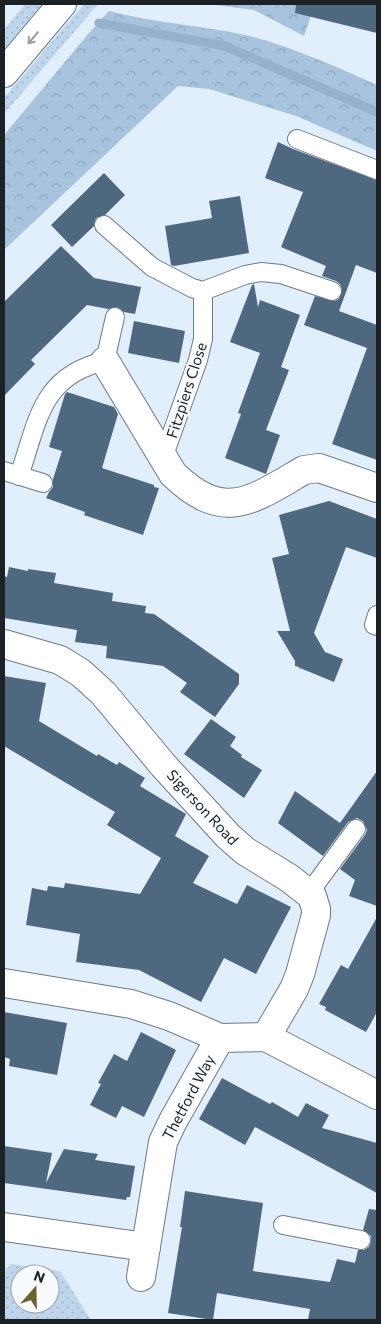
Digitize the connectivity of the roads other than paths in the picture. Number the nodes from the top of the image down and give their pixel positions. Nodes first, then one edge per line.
1 (62, 4) edge
2 (4, 73) edge
3 (297, 139) dead end
4 (377, 170) edge
5 (104, 225) dead end
6 (203, 291) junction
7 (332, 291) dead end
8 (115, 317) dead end
9 (105, 361) junction
10 (163, 458) junction
11 (12, 473) edge
12 (44, 484) dead end
13 (377, 488) edge
14 (377, 615) edge
15 (377, 626) edge
16 (4, 644) edge
17 (356, 829) dead end
18 (309, 894) junction
19 (4, 983) edge
20 (266, 1037) junction
21 (220, 1038) junction
22 (377, 1095) edge
23 (282, 1225) dead end
24 (4, 1226) edge
25 (360, 1240) dead end
26 (146, 1247) junction
27 (141, 1277) dead end

1 -> 2 street
3 - 4 lane
5 - 6 lane
6 - 7 lane
6 - 10 lane, Fitzpiers Close
8 - 9 lane
9 - 10 street, Fitzpiers Close
9 - 11 lane
10 - 13 street, Fitzpiers Close
11 - 12 lane
14 - 15 lane
16 - 18 street, Sigerson Road
17 - 18 lane
18 - 20 street
19 - 21 street, Thetford Way
20 - 21 street, Thetford Way
20 - 22 street, Thetford Way
21 - 26 street, Thetford Way
23 - 25 lane
24 - 26 street
26 - 27 street, Thetford Way

